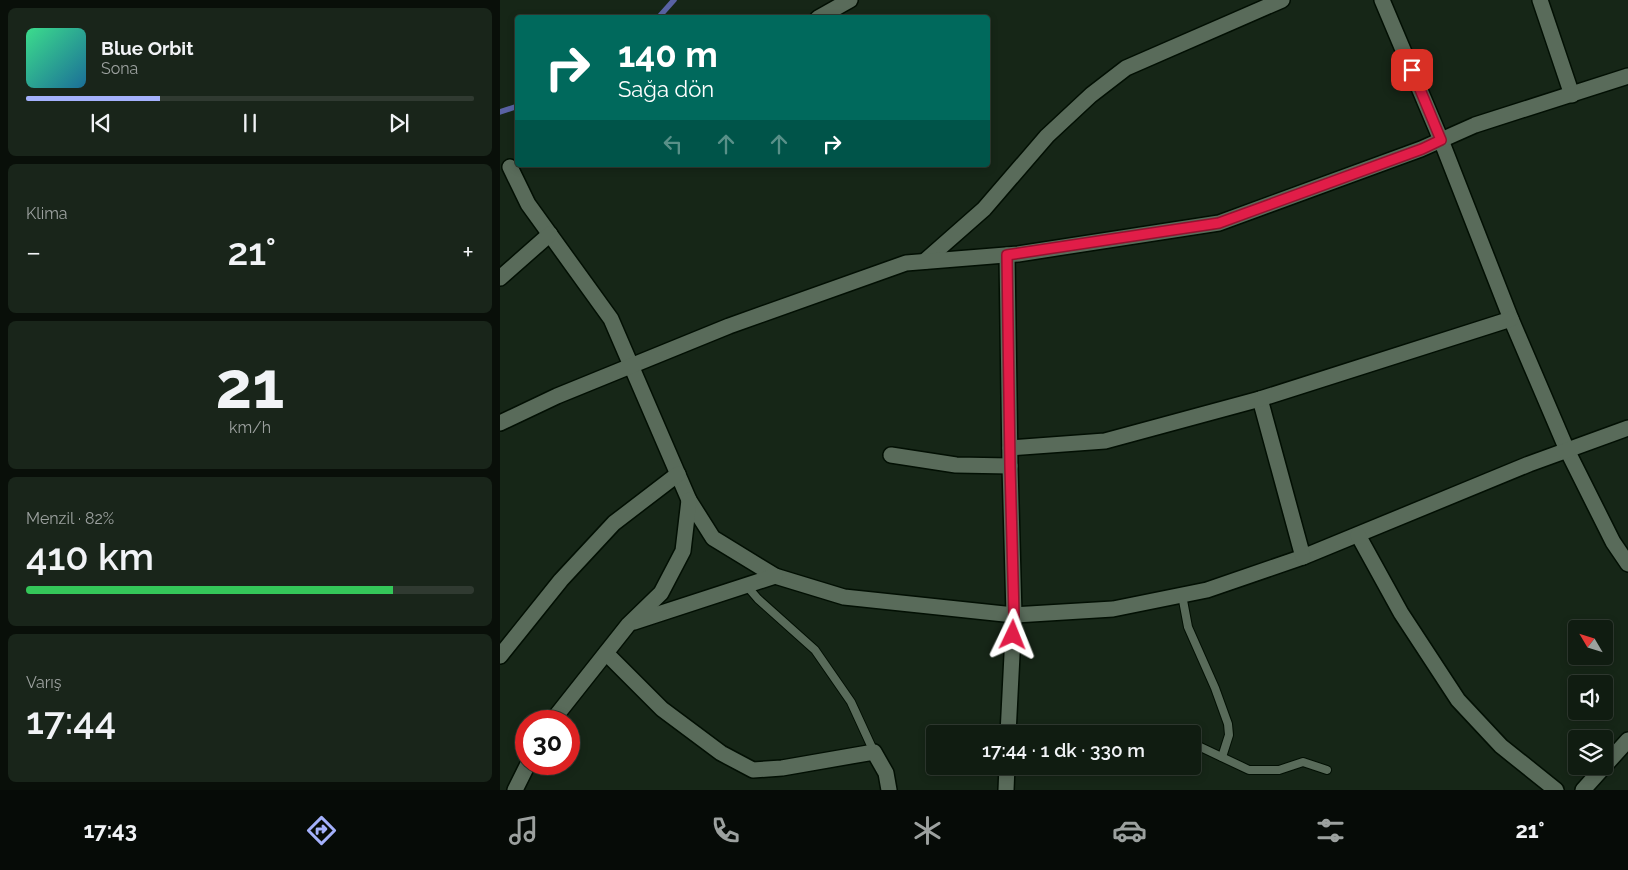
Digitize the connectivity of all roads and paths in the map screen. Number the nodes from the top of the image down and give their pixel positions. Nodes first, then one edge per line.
1 (850, 0) edge
2 (1282, 0) edge
3 (1382, 0) edge
4 (1540, 0) edge
5 (823, 15) edge
6 (1628, 76) edge
7 (1572, 95) junction
8 (1441, 140) junction
9 (509, 166) edge
10 (550, 234) junction
11 (1007, 255) junction
12 (925, 262) junction
13 (500, 278) edge
14 (1511, 319) junction
15 (631, 366) junction
16 (1260, 399) junction
17 (500, 423) edge
18 (1628, 428) edge
19 (1010, 448) junction
20 (1567, 450) junction
21 (891, 455) dead end
22 (1010, 466) junction
23 (678, 474) junction
24 (689, 500) junction
25 (1358, 535) junction
26 (1303, 557) junction
27 (1628, 564) edge
28 (775, 576) junction
29 (746, 586) junction
30 (1182, 595) junction
31 (1014, 615) junction
32 (628, 624) junction
33 (606, 652) junction
34 (500, 656) edge
35 (561, 710) edge
36 (1008, 725) edge
37 (1628, 740) edge
38 (1201, 747) edge
39 (874, 752) junction
40 (1222, 757) junction
41 (1326, 770) dead end
42 (522, 775) edge
43 (1007, 775) edge
44 (515, 790) edge
45 (889, 790) edge
46 (1006, 790) edge
47 (1556, 790) edge
48 (1582, 790) edge

1 - 5 street
2 - 12 street
3 - 8 street
4 - 7 street
6 - 7 street
7 - 8 street
8 - 11 street
8 - 14 street
9 - 10 street
10 - 13 street
10 - 15 street
11 - 12 street
11 - 19 street
12 - 15 street
14 - 16 street
14 - 20 street
15 - 17 street
15 - 23 street
16 - 19 street
16 - 26 street
18 - 20 street
19 - 22 street
20 - 25 street
20 - 27 street
21 - 22 street
22 - 31 street
23 - 24 street
23 - 34 street
24 - 28 street
24 - 32 street
25 - 26 street
25 - 47 street
26 - 30 street
28 - 29 street
28 - 31 street
29 - 32 street
29 - 39 lane
30 - 31 street
30 - 40 lane
31 - 36 street
32 - 33 street
33 - 35 street
33 - 39 street
37 - 48 street
38 - 40 lane
39 - 45 street
40 - 41 lane
42 - 44 street
43 - 46 street

